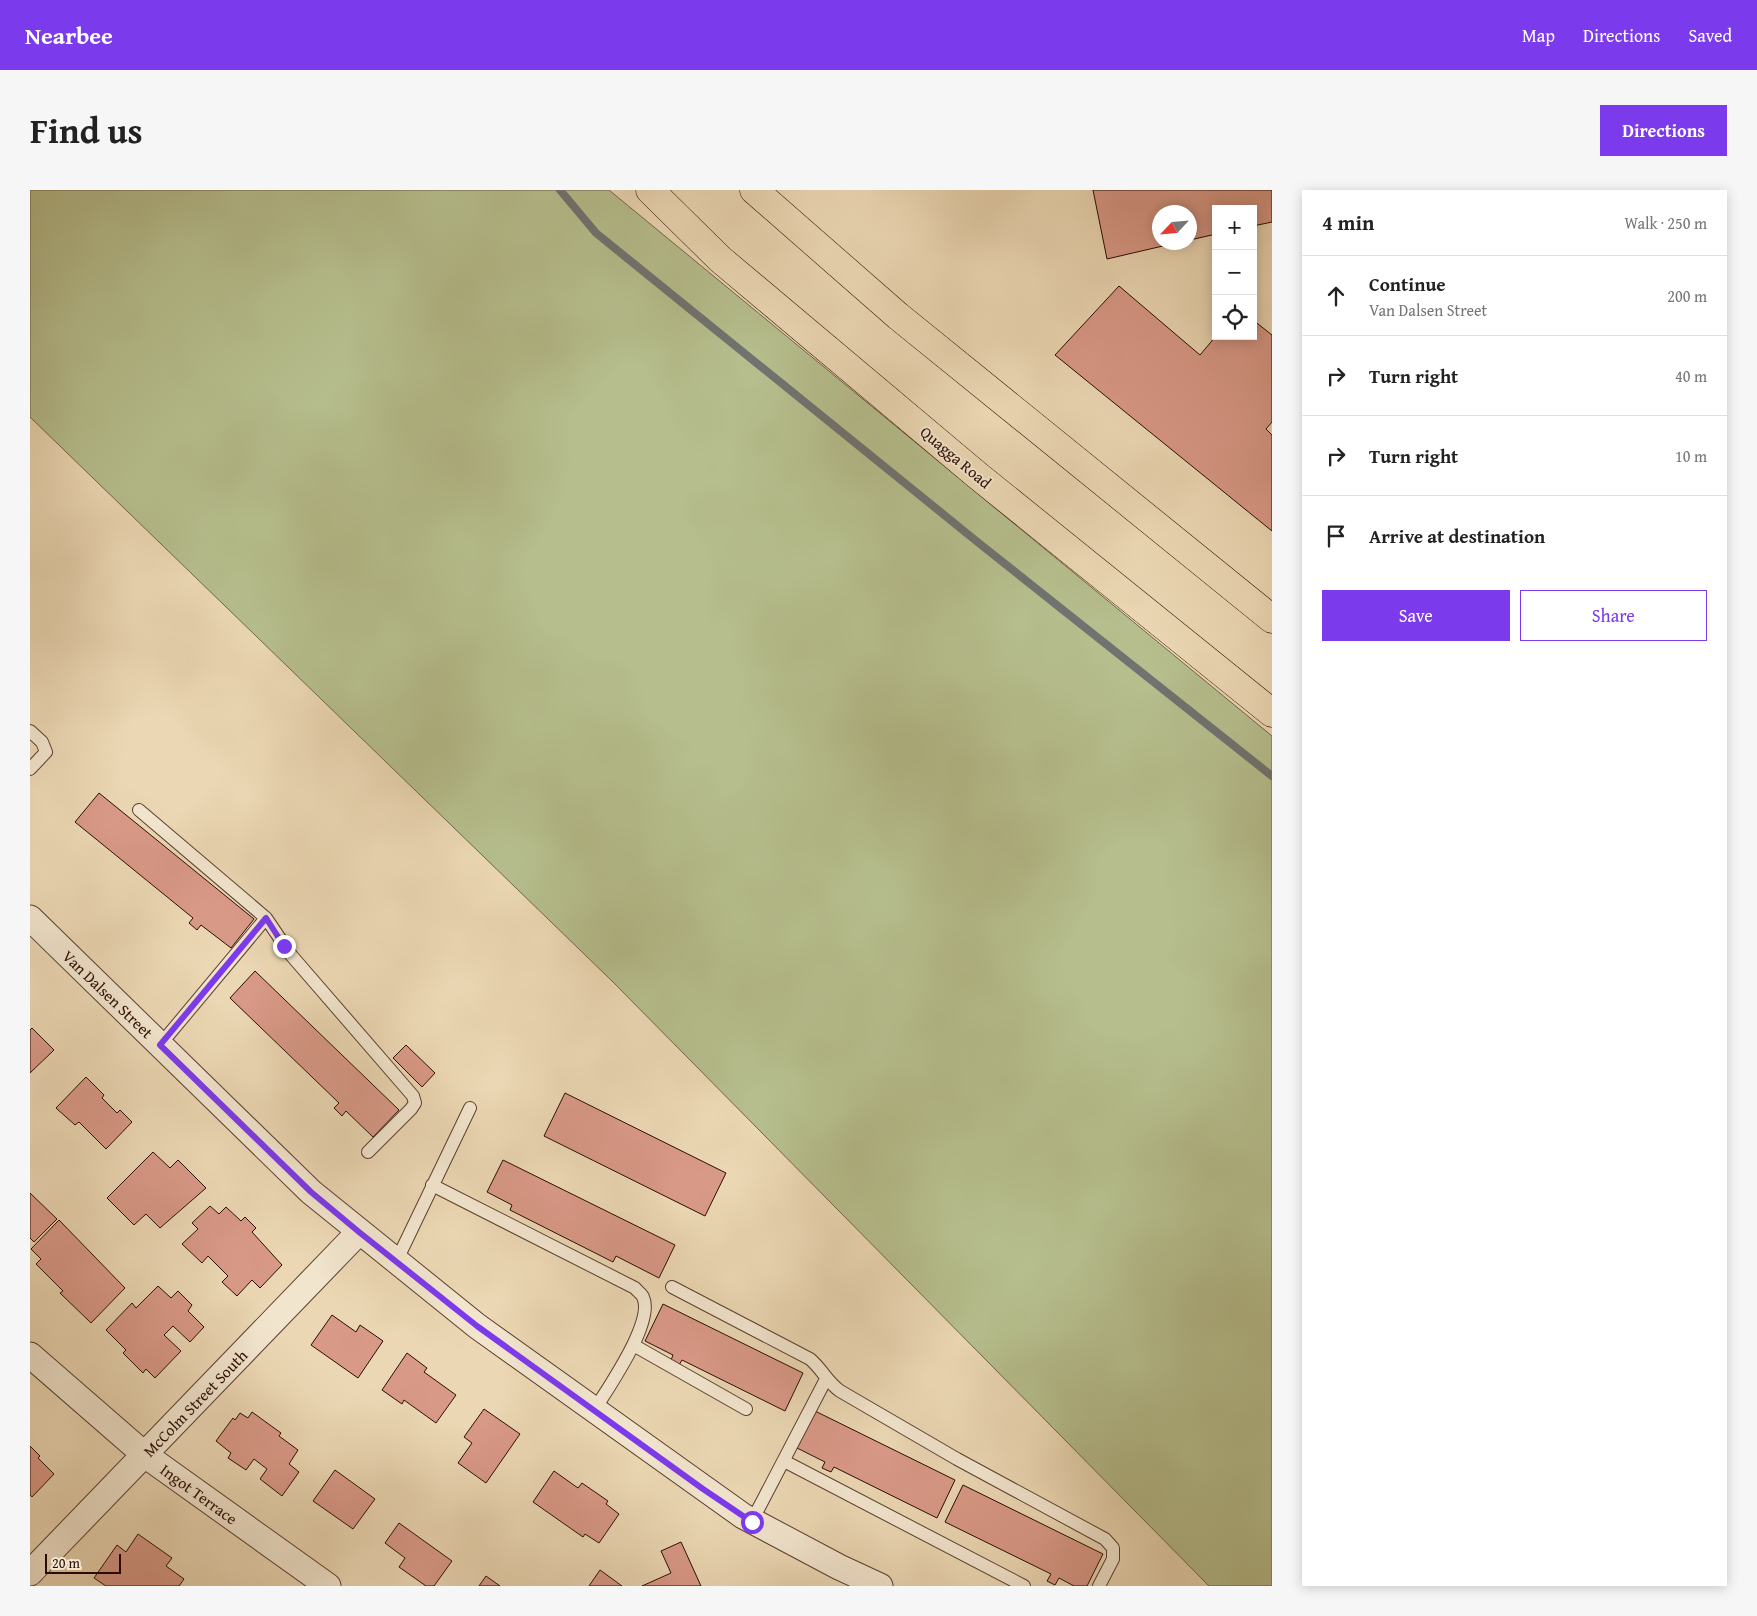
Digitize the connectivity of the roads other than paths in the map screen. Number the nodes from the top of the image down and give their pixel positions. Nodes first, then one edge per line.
1 (650, 190) edge
2 (754, 190) edge
3 (1272, 620) edge
4 (1272, 713) edge
5 (30, 730) edge
6 (30, 769) edge
7 (139, 810) dead end
8 (30, 918) edge
9 (266, 918) junction
10 (160, 1045) junction
11 (470, 1108) dead end
12 (368, 1152) dead end
13 (432, 1185) junction
14 (359, 1232) junction
15 (396, 1262) junction
16 (672, 1287) dead end
17 (635, 1346) junction
18 (30, 1355) edge
19 (826, 1378) junction
20 (746, 1409) dead end
21 (594, 1411) junction
22 (146, 1455) junction
23 (784, 1461) junction
24 (752, 1522) junction
25 (30, 1573) edge
26 (328, 1586) edge
27 (880, 1586) edge
28 (1024, 1586) edge
29 (1100, 1586) edge

1 - 4 main road, Quagga Road
2 - 3 main road
5 - 6 lane
7 - 9 lane
8 - 10 street, Van Dalsen Street
9 - 10 lane
9 - 12 lane
10 - 14 street, Van Dalsen Street
11 - 13 lane
13 - 15 lane
13 - 17 lane
14 - 15 street, Van Dalsen Street
14 - 22 street, McColm Street South
15 - 21 street, Van Dalsen Street
16 - 19 lane
17 - 20 lane
17 - 21 lane
18 - 22 street, Ingot Terrace
19 - 23 lane
19 - 29 lane
21 - 24 street, Van Dalsen Street
22 - 25 street, McColm Street South
22 - 26 street, Ingot Terrace
23 - 24 lane
23 - 28 lane
24 - 27 street, Van Dalsen Street

